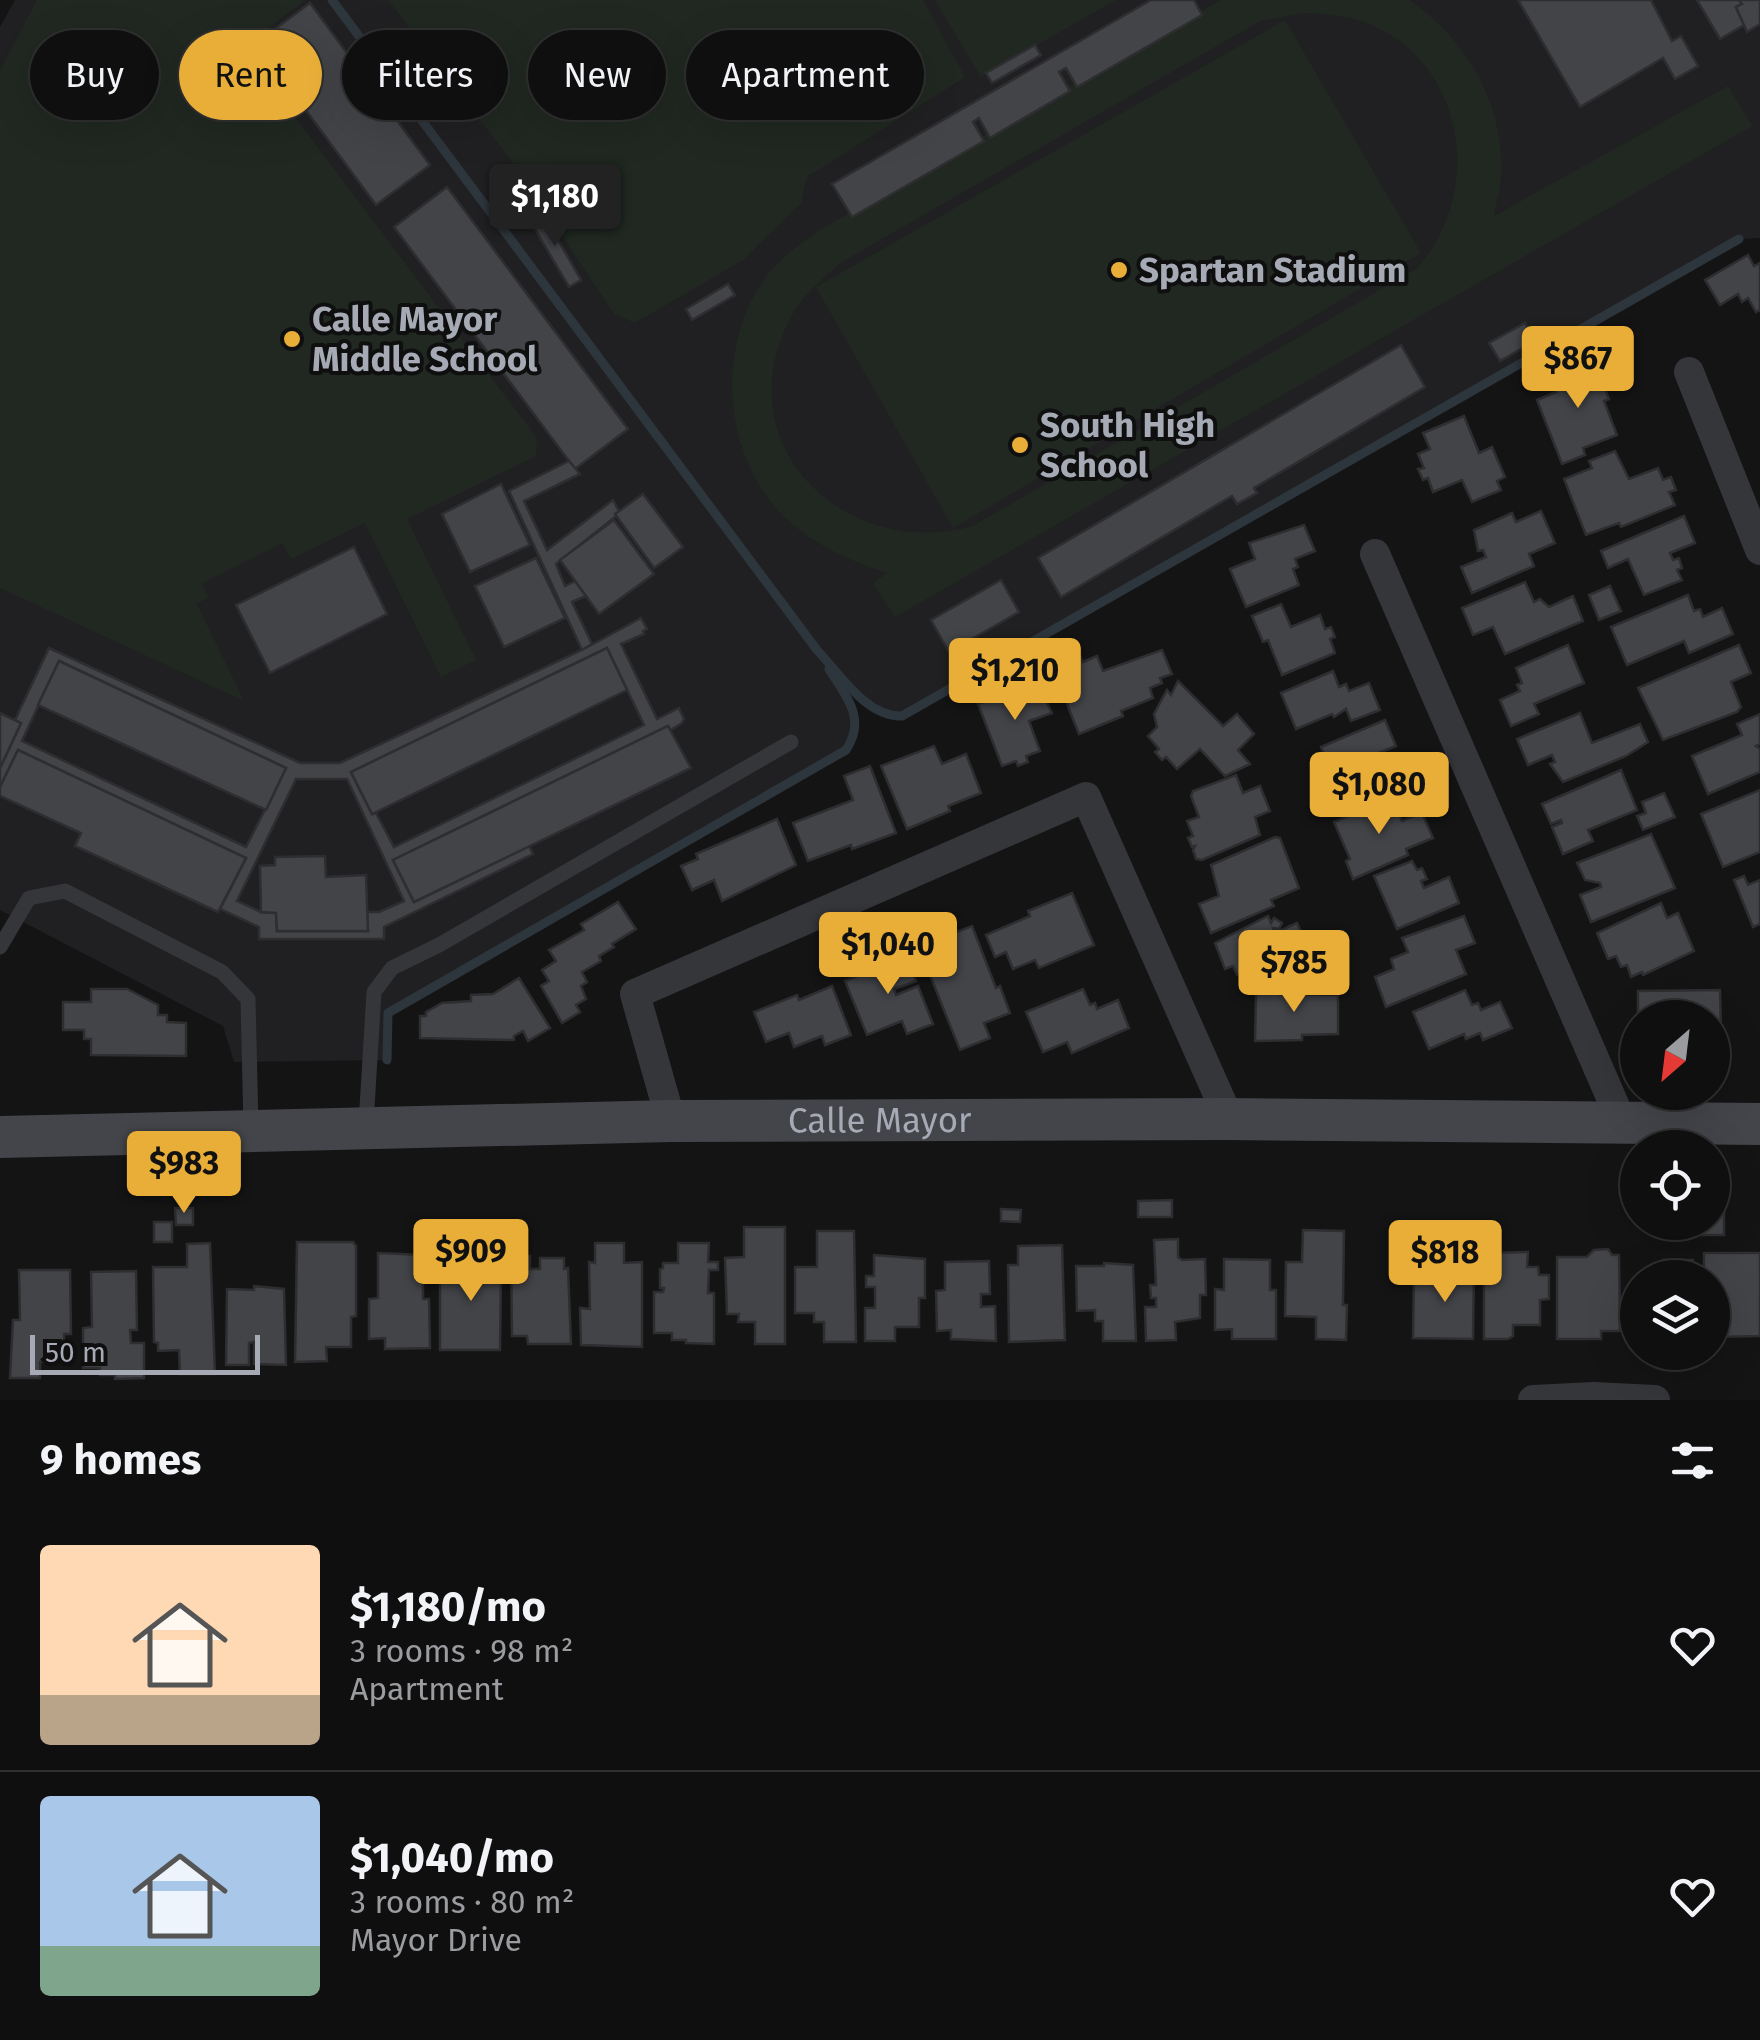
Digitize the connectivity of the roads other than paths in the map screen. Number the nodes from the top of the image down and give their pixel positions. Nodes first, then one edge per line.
1 (1689, 372) dead end
2 (1760, 550) edge
3 (1375, 554) dead end
4 (791, 742) dead end
5 (0, 947) edge
6 (1229, 1120) junction
7 (671, 1121) junction
8 (1622, 1124) junction
9 (1760, 1124) edge
10 (366, 1128) junction
11 (251, 1131) junction
12 (0, 1137) edge
13 (1533, 1400) edge
14 (1655, 1400) edge

1 - 2 street
3 - 8 street
4 - 10 lane
5 - 11 lane
6 - 7 street, Calle Mayor
6 - 7 street
6 - 8 street, Calle Mayor
7 - 10 street, Calle Mayor
8 - 9 street, Calle Mayor
10 - 11 street, Calle Mayor
11 - 12 street, Calle Mayor
13 - 14 street

